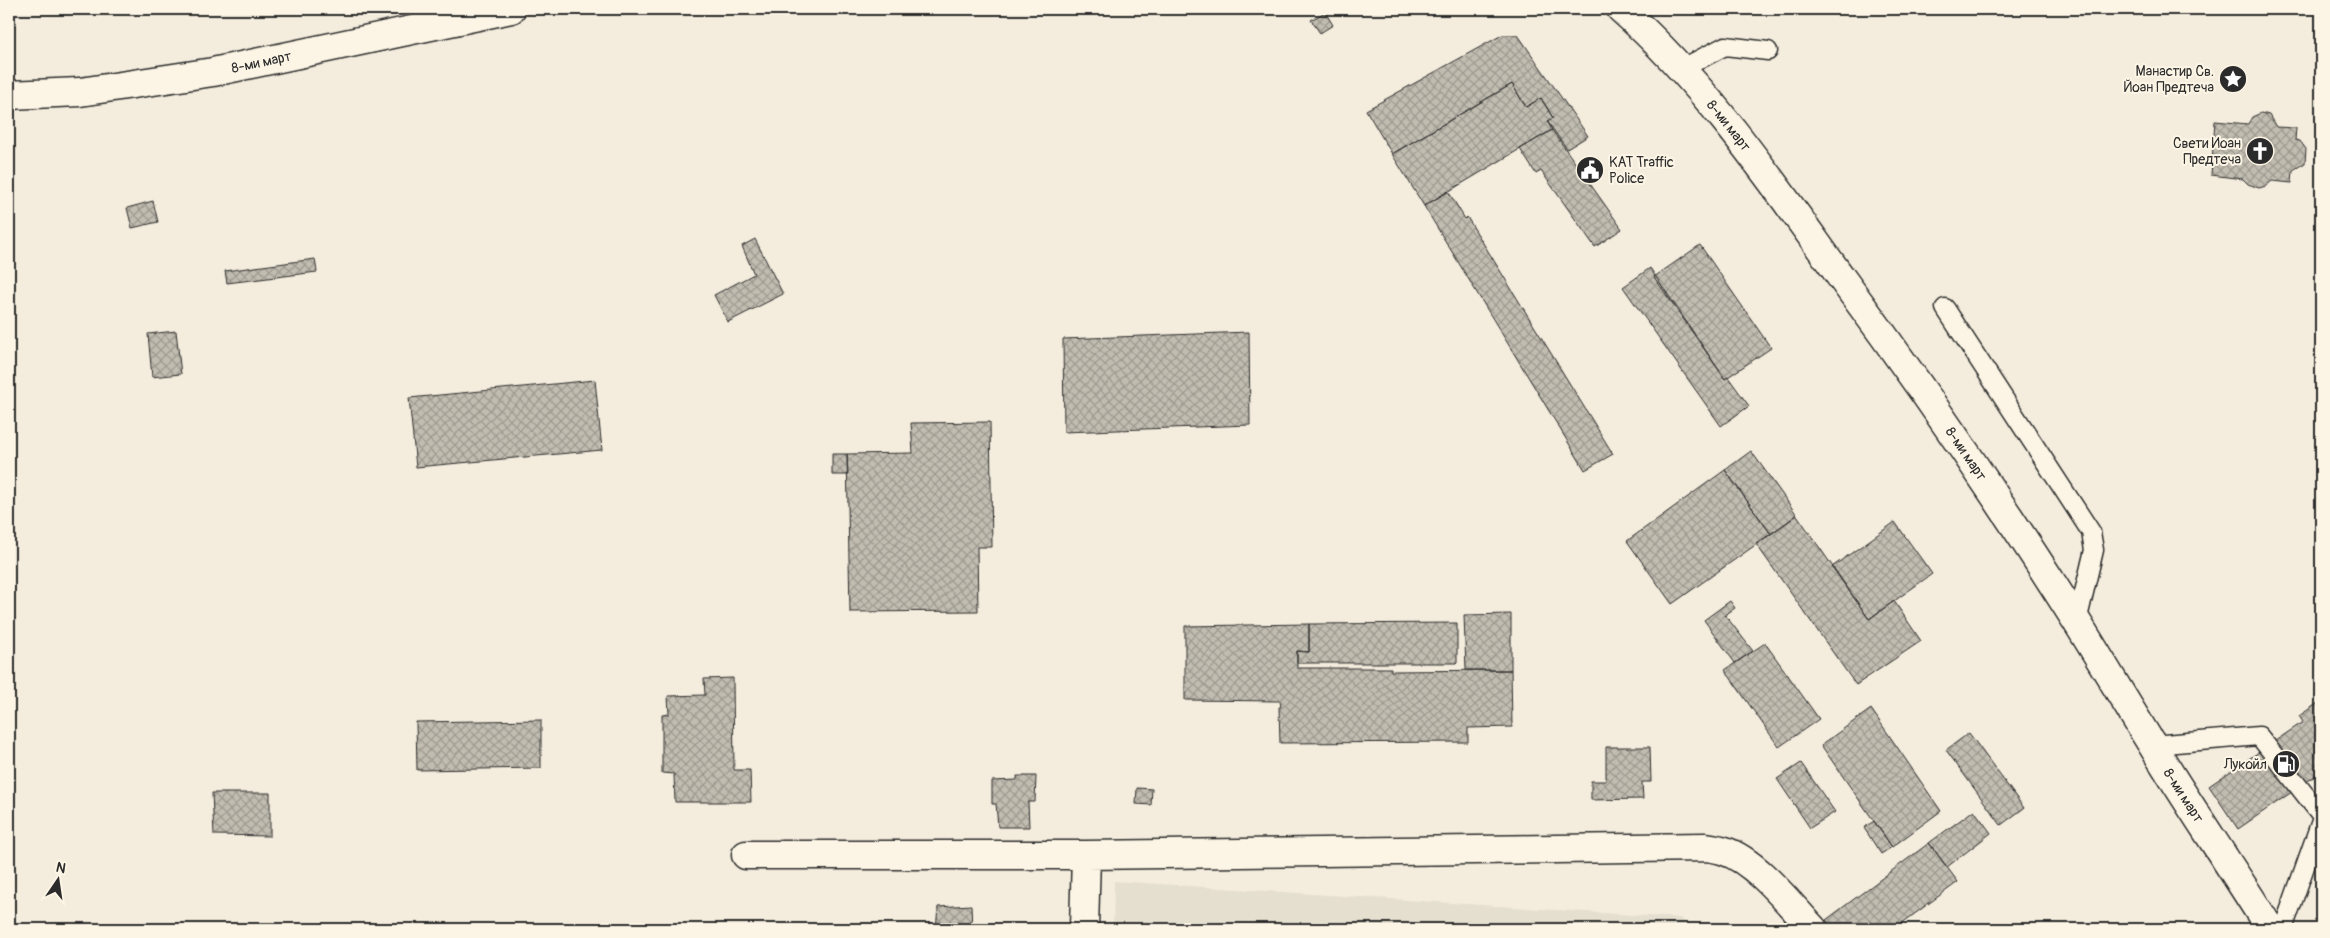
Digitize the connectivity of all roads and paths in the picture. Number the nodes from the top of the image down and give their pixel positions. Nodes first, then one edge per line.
1 (511, 9) edge
2 (1621, 9) edge
3 (1768, 51) dead end
4 (1681, 69) junction
5 (9, 95) edge
6 (1945, 308) dead end
7 (2077, 622) junction
8 (2152, 745) junction
9 (2321, 815) edge
10 (2321, 821) edge
11 (746, 855) dead end
12 (1086, 855) junction
13 (1084, 929) edge
14 (1813, 929) edge
15 (2270, 929) edge
16 (2282, 929) edge

1 - 5 main road, 8-ми март
2 - 4 main road, 8-ми март
3 - 4 lane
4 - 7 main road, 8-ми март
6 - 7 lane
7 - 8 main road, 8-ми март
8 - 9 lane
8 - 15 main road, 8-ми март
10 - 16 lane
11 - 12 main road
12 - 13 main road
12 - 14 main road

